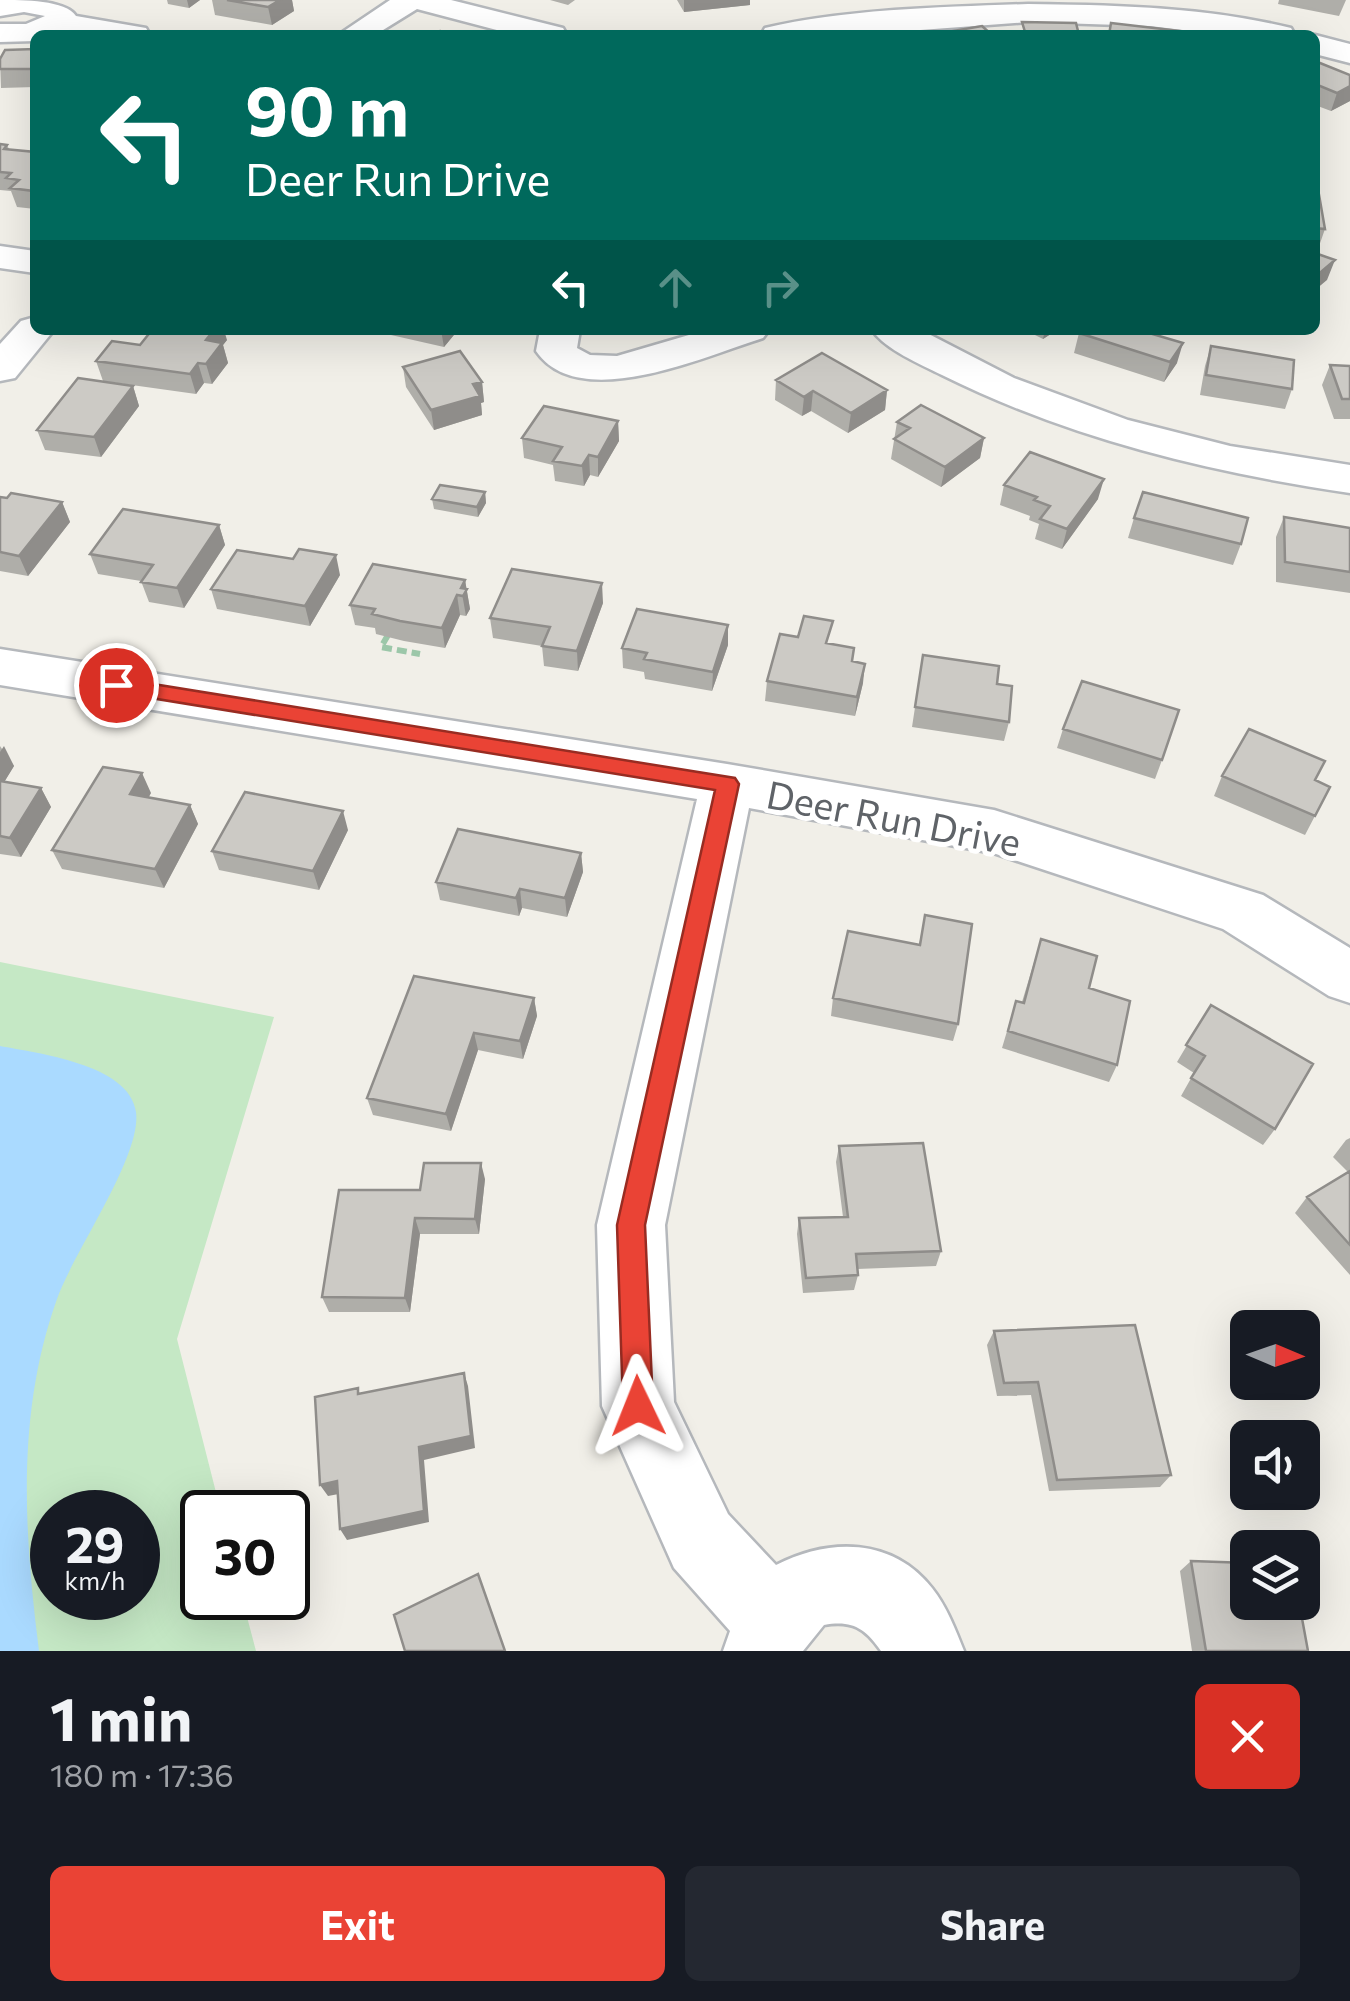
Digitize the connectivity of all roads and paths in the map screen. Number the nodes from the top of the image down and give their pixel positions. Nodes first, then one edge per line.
1 (413, 0) edge
2 (0, 7) edge
3 (59, 22) junction
4 (35, 30) edge
5 (106, 30) edge
6 (362, 30) edge
7 (532, 30) edge
8 (814, 30) edge
9 (1251, 30) edge
10 (30, 32) edge
11 (0, 33) edge
12 (1320, 45) edge
13 (1350, 54) edge
14 (0, 257) edge
15 (30, 261) edge
16 (0, 314) edge
17 (30, 319) edge
18 (30, 335) edge
19 (559, 335) edge
20 (732, 335) edge
21 (901, 335) edge
22 (0, 369) edge
23 (1350, 479) edge
24 (388, 635) edge
25 (420, 654) dead end
26 (0, 667) edge
27 (728, 784) junction
28 (1350, 978) edge
29 (768, 1636) edge
30 (924, 1651) edge

1 - 6 street
1 - 7 street
2 - 3 street
3 - 4 street
3 - 5 street
8 - 9 street
10 - 11 street
12 - 13 street
14 - 15 street
16 - 17 street
18 - 22 street
19 - 20 street
21 - 23 street
24 - 25 path
26 - 27 street, Deer Run Drive
27 - 28 street, Deer Run Drive
27 - 29 street
29 - 30 street

